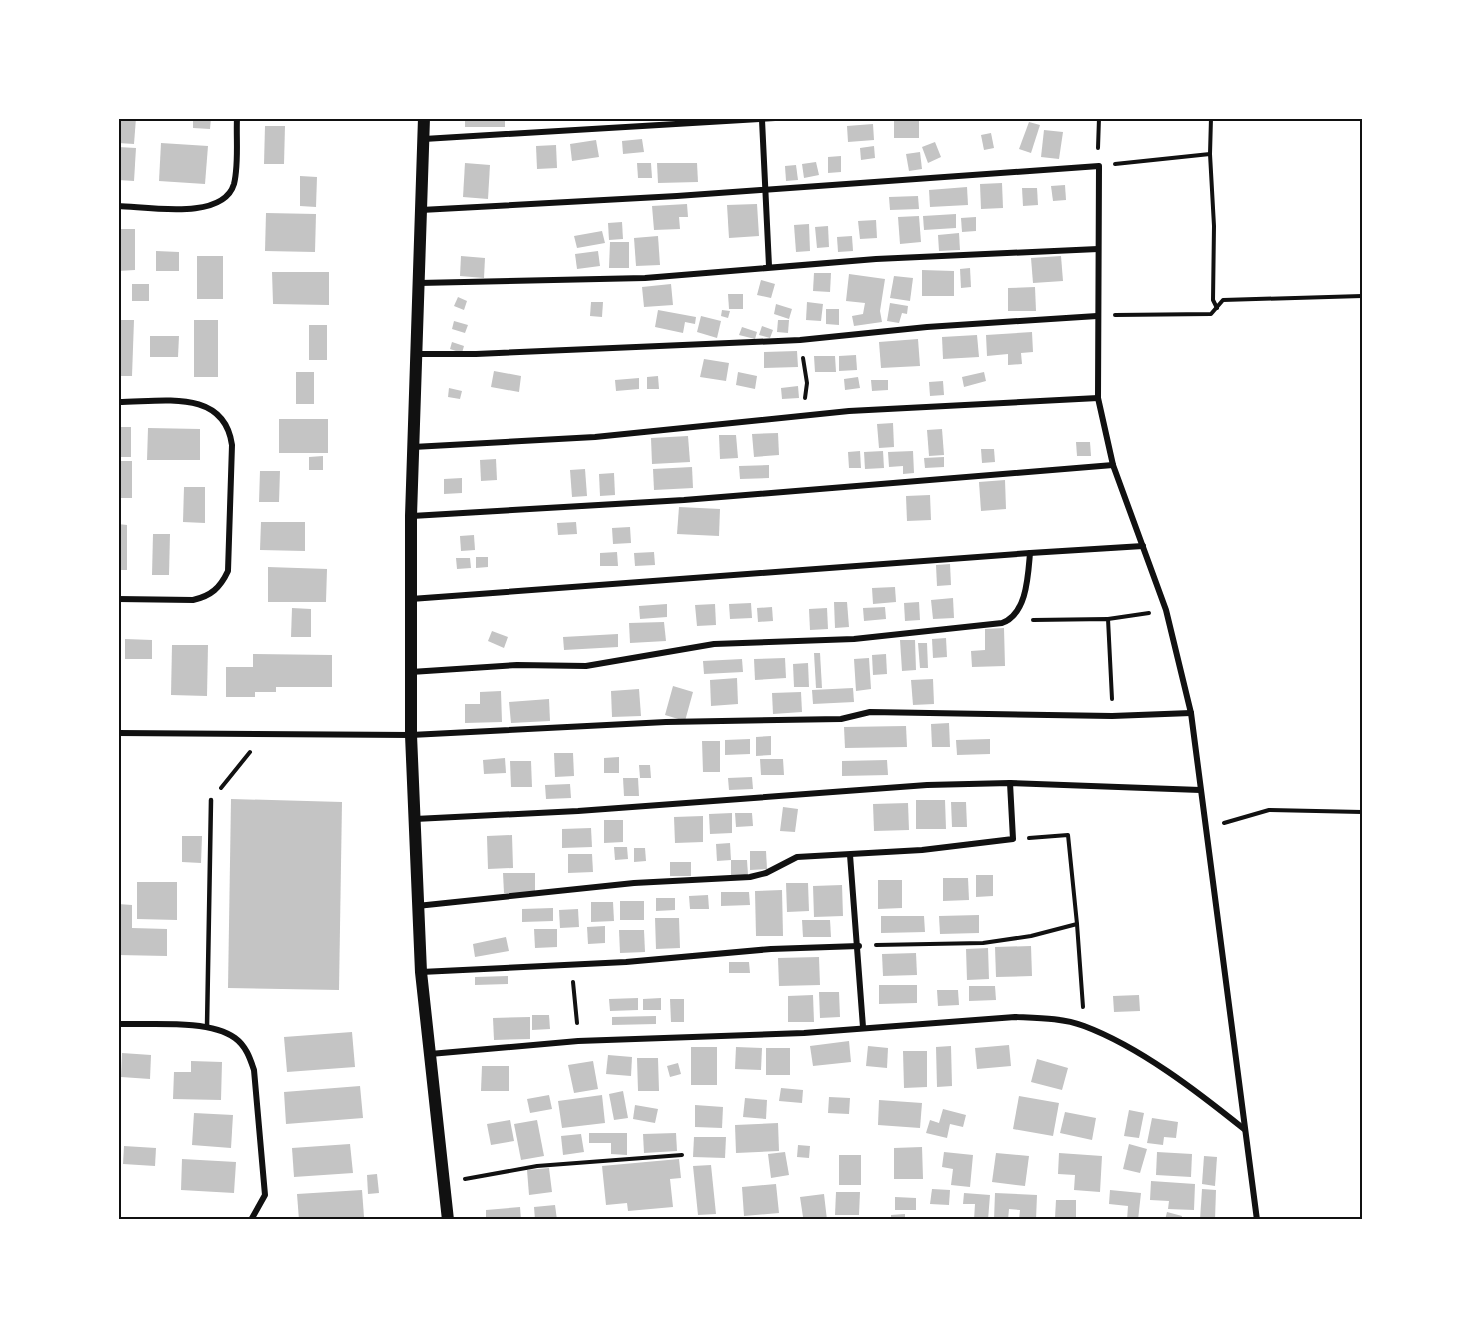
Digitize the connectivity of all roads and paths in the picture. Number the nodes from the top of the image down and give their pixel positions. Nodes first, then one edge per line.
1 (237, 118) edge
2 (424, 118) edge
3 (775, 118) edge
4 (1099, 118) edge
5 (1211, 118) edge
6 (762, 120) edge
7 (423, 139) junction
8 (1210, 154) junction
9 (1099, 166) junction
10 (766, 190) junction
11 (118, 206) edge
12 (421, 210) junction
13 (1098, 249) junction
14 (769, 266) junction
15 (418, 283) junction
16 (1362, 296) edge
17 (1217, 308) junction
18 (1097, 316) junction
19 (800, 340) junction
20 (416, 354) junction
21 (1098, 398) junction
22 (118, 402) edge
23 (793, 416) junction
24 (413, 447) junction
25 (1113, 465) junction
26 (411, 516) junction
27 (1143, 546) junction
28 (1030, 553) junction
29 (118, 599) edge
30 (410, 599) junction
31 (1166, 610) junction
32 (1108, 619) junction
33 (1011, 620) junction
34 (411, 672) junction
35 (1191, 713) junction
36 (1112, 716) junction
37 (118, 733) edge
38 (264, 735) junction
39 (411, 735) junction
40 (1010, 783) junction
41 (1200, 790) junction
42 (211, 800) joint
43 (1362, 812) edge
44 (415, 819) junction
45 (1206, 829) junction
46 (1013, 839) junction
47 (850, 855) junction
48 (417, 906) junction
49 (1077, 924) junction
50 (859, 945) junction
51 (572, 963) junction
52 (421, 972) junction
53 (118, 1024) edge
54 (1084, 1026) junction
55 (207, 1027) junction
56 (863, 1027) junction
57 (578, 1041) junction
58 (429, 1054) junction
59 (1244, 1129) junction
60 (682, 1155) dead end
61 (444, 1181) junction
62 (251, 1220) edge
63 (448, 1220) edge
64 (1257, 1220) edge

1 - 11 street
2 - 7 main road
3 - 6 street
4 - 9 path
5 - 8 path
6 - 7 street
6 - 10 street
7 - 12 main road
8 - 9 path
8 - 17 path
9 - 10 street
9 - 13 street
10 - 12 street
10 - 14 street
12 - 15 main road
13 - 14 street
13 - 18 street
14 - 15 street
15 - 20 main road
16 - 17 path
17 - 18 path
18 - 19 street
18 - 21 street
19 - 20 street
19 - 23 path
20 - 24 main road
21 - 23 street
21 - 25 street
22 - 29 street
23 - 24 street
24 - 26 main road
25 - 26 street
25 - 27 street
26 - 30 main road
27 - 28 street
27 - 31 street
28 - 30 street
28 - 33 street
30 - 34 main road
31 - 32 path
31 - 35 street
32 - 33 path
32 - 36 path
33 - 34 street
34 - 39 main road
35 - 36 street
35 - 41 street
36 - 39 street
37 - 38 street
38 - 39 street
38 - 42 path
39 - 44 main road
40 - 41 street
40 - 44 street
40 - 46 street
41 - 45 street
42 - 55 lane
43 - 45 path
44 - 48 main road
45 - 59 street
46 - 47 street
46 - 49 path
47 - 48 street
47 - 50 street
48 - 52 main road
49 - 50 path
49 - 54 path
50 - 51 street
50 - 56 street
51 - 52 street
51 - 57 path
52 - 58 main road
53 - 55 street
54 - 56 street
54 - 59 street
55 - 62 street
56 - 57 street
57 - 58 street
58 - 61 main road
59 - 64 street
60 - 61 path
61 - 63 main road

